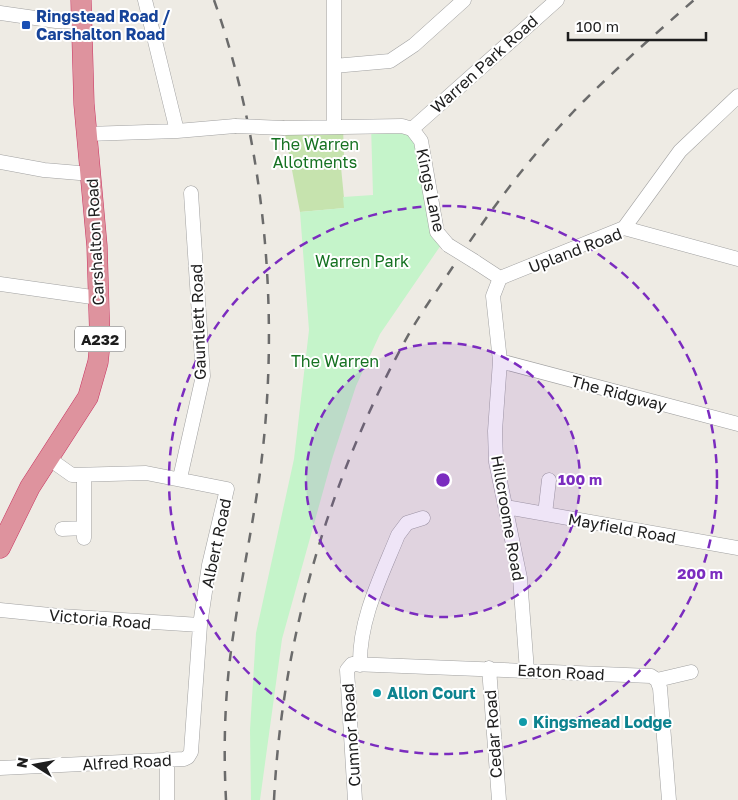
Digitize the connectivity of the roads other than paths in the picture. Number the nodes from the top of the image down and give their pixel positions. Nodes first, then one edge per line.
1 (81, 0) edge
2 (145, 0) edge
3 (334, 0) edge
4 (464, 0) edge
5 (557, 0) edge
6 (0, 13) edge
7 (81, 22) junction
8 (334, 66) junction
9 (738, 96) edge
10 (334, 126) junction
11 (412, 130) junction
12 (177, 131) junction
13 (87, 134) junction
14 (0, 162) edge
15 (91, 174) junction
16 (191, 193) dead end
17 (624, 228) junction
18 (738, 258) edge
19 (500, 278) junction
20 (0, 284) edge
21 (99, 298) junction
22 (500, 361) junction
23 (738, 424) edge
24 (48, 458) junction
25 (84, 476) junction
26 (180, 478) junction
27 (549, 480) dead end
28 (506, 507) junction
29 (545, 514) junction
30 (423, 518) dead end
31 (62, 529) dead end
32 (0, 548) edge
33 (738, 548) edge
34 (0, 610) edge
35 (200, 625) junction
36 (360, 664) junction
37 (489, 668) junction
38 (346, 670) joint
39 (527, 671) junction
40 (690, 672) dead end
41 (657, 680) junction
42 (191, 752) joint
43 (167, 759) junction
44 (0, 768) edge
45 (167, 800) edge
46 (355, 800) edge
47 (499, 800) edge
48 (669, 800) edge

1 - 7 highway, Carshalton Road / A232
2 - 12 street
3 - 8 street
4 - 8 street
5 - 11 street, Warren Park Road
6 - 7 street
7 - 13 highway, Carshalton Road / A232
8 - 10 street
9 - 17 street
10 - 11 street, Kings Lane
10 - 12 street, Kings Lane, bridge
11 - 19 street, Kings Lane, bridge
12 - 13 street, Kings Lane
13 - 15 highway, Carshalton Road / A232
14 - 15 street
15 - 21 highway, Carshalton Road / A232
16 - 26 street, Gauntlett Road
17 - 18 street, Upland Road
17 - 19 street, Upland Road
19 - 22 street, Hillcroome Road
20 - 21 street
21 - 24 highway, Carshalton Road / A232
22 - 23 street, The Ridgway
22 - 28 street, Hillcroome Road
24 - 25 street, Albert Road
24 - 32 highway, Carshalton Road / A232
25 - 26 street, Albert Road
25 - 31 street
26 - 35 street, Albert Road
27 - 29 street
28 - 29 street, Mayfield Road
28 - 39 street, Hillcroome Road
29 - 33 street, Mayfield Road
30 - 36 street
34 - 35 street, Victoria Road
35 - 42 street, Albert Road
36 - 37 street, Eaton Road
36 - 38 street, Eaton Road
37 - 39 street, Eaton Road
37 - 47 street, Cedar Road
38 - 46 street, Cumnor Road
39 - 41 street, Eaton Road
40 - 41 street
41 - 48 street
42 - 43 street, Alfred Road
43 - 44 street, Alfred Road
43 - 45 street

